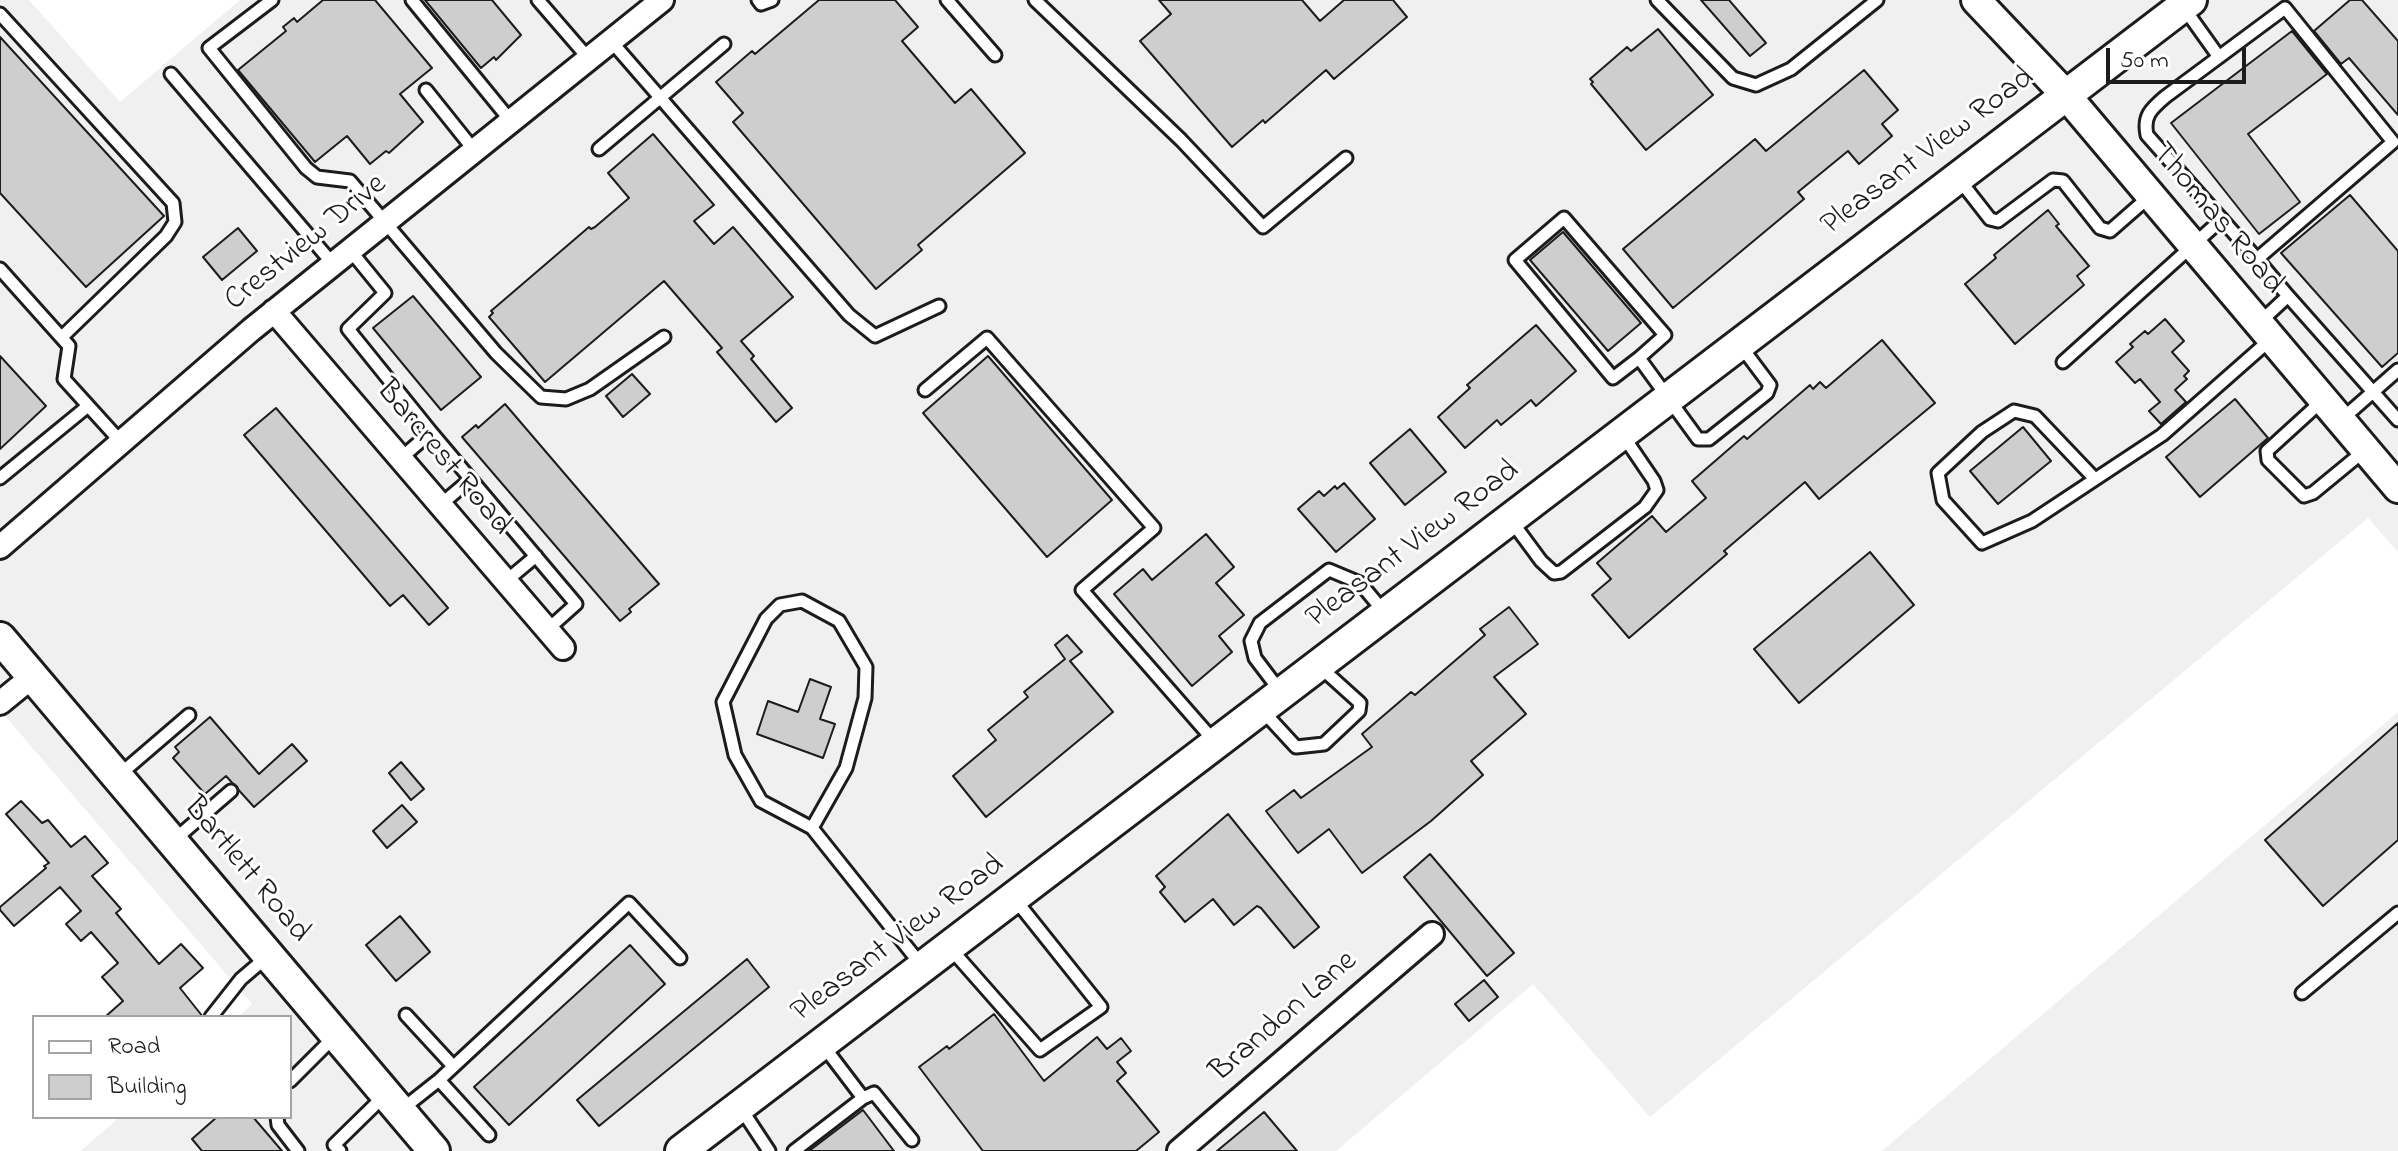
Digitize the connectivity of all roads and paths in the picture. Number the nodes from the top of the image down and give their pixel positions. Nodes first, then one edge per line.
1 (272, 0) edge
2 (412, 0) edge
3 (538, 0) edge
4 (662, 0) edge
5 (758, 0) edge
6 (772, 0) edge
7 (947, 0) edge
8 (1035, 0) edge
9 (1657, 0) edge
10 (1877, 0) edge
11 (1976, 0) edge
12 (2187, 3) edge
13 (0, 14) edge
14 (611, 41) junction
15 (724, 44) dead end
16 (995, 55) dead end
17 (2219, 57) junction
18 (589, 59) junction
19 (171, 74) dead end
20 (426, 90) dead end
21 (2065, 94) junction
22 (659, 97) junction
23 (510, 120) junction
24 (599, 149) dead end
25 (474, 150) junction
26 (1346, 158) dead end
27 (1957, 177) junction
28 (2151, 196) junction
29 (2222, 219) junction
30 (386, 221) junction
31 (2192, 245) junction
32 (342, 257) junction
33 (2257, 259) junction
34 (0, 269) edge
35 (2288, 296) junction
36 (939, 306) dead end
37 (274, 311) junction
38 (2265, 331) junction
39 (62, 337) junction
40 (664, 337) dead end
41 (1739, 344) junction
42 (1639, 358) junction
43 (2063, 362) dead end
44 (2398, 370) edge
45 (925, 390) dead end
46 (2373, 392) junction
47 (1669, 397) junction
48 (88, 406) junction
49 (2332, 410) junction
50 (2398, 420) edge
51 (431, 432) junction
52 (1621, 433) junction
53 (121, 442) junction
54 (2366, 450) junction
55 (400, 459) junction
56 (0, 478) edge
57 (2094, 478) junction
58 (471, 479) junction
59 (2398, 488) edge
60 (439, 506) junction
61 (1509, 519) junction
62 (0, 547) edge
63 (536, 556) junction
64 (505, 582) junction
65 (1386, 613) junction
66 (547, 630) junction
67 (0, 638) edge
68 (563, 648) dead end
69 (1318, 665) junction
70 (33, 676) junction
71 (1271, 701) junction
72 (0, 703) edge
73 (189, 715) dead end
74 (1216, 743) junction
75 (117, 776) junction
76 (231, 791) dead end
77 (812, 828) junction
78 (172, 841) junction
79 (1013, 897) junction
80 (2398, 913) edge
81 (1432, 934) dead end
82 (949, 947) junction
83 (269, 955) junction
84 (680, 958) dead end
85 (922, 967) junction
86 (2302, 993) dead end
87 (213, 1015) edge
88 (406, 1015) dead end
89 (336, 1035) junction
90 (821, 1044) junction
91 (453, 1066) junction
92 (292, 1079) edge
93 (439, 1080) junction
94 (863, 1098) junction
95 (393, 1102) junction
96 (739, 1106) junction
97 (277, 1119) edge
98 (489, 1135) dead end
99 (912, 1140) dead end
100 (334, 1149) edge
101 (685, 1150) edge
102 (298, 1151) edge
103 (434, 1151) edge
104 (769, 1151) edge
105 (794, 1151) edge
106 (1179, 1151) edge

1 - 30 lane
2 - 23 lane
3 - 18 lane
4 - 14 street, Crestview Drive
5 - 6 lane
7 - 16 lane
8 - 26 lane
9 - 10 lane
11 - 21 street, Thomas Road
12 - 17 lane
12 - 21 main road, Pleasant View Road
13 - 39 lane
14 - 18 street, Crestview Drive
14 - 22 lane
15 - 22 lane
17 - 29 lane
17 - 33 lane
18 - 23 street, Crestview Drive
19 - 32 lane
20 - 25 lane
21 - 27 main road, Pleasant View Road
21 - 28 street, Thomas Road
22 - 24 lane
22 - 36 lane
23 - 25 street, Crestview Drive
25 - 30 street, Crestview Drive
27 - 28 lane
27 - 41 main road, Pleasant View Road
28 - 31 street, Thomas Road
29 - 31 lane
29 - 33 lane
30 - 32 street, Crestview Drive
30 - 40 lane
31 - 38 street, Thomas Road
31 - 43 lane
32 - 37 street, Crestview Drive
32 - 51 lane
33 - 35 lane
34 - 39 lane
35 - 38 lane
35 - 46 lane
37 - 53 street, Crestview Drive
37 - 55 street, Barcrest Road
38 - 49 street, Thomas Road
38 - 57 lane
39 - 48 lane
41 - 47 main road, Pleasant View Road
41 - 47 lane
42 - 42 lane
42 - 47 lane
44 - 46 lane
45 - 74 lane
46 - 49 lane
46 - 50 lane
47 - 52 main road, Pleasant View Road
48 - 53 lane
48 - 56 lane
49 - 54 street, Thomas Road
49 - 54 lane
51 - 55 lane
51 - 58 lane
52 - 61 main road, Pleasant View Road
52 - 61 lane
53 - 62 street, Crestview Drive
54 - 59 street, Thomas Road
55 - 60 street, Barcrest Road
57 - 57 lane
58 - 60 lane
58 - 63 lane
60 - 64 street, Barcrest Road
61 - 65 main road, Pleasant View Road
63 - 64 lane
63 - 66 lane
64 - 66 street, Barcrest Road
65 - 69 main road, Pleasant View Road
65 - 71 lane
66 - 68 street, Barcrest Road
67 - 70 main road, Bartlett Road
69 - 71 main road, Pleasant View Road
69 - 71 lane
70 - 72 street
70 - 75 main road, Bartlett Road
71 - 74 main road, Pleasant View Road
73 - 75 lane
74 - 79 main road, Pleasant View Road
75 - 78 main road, Bartlett Road
76 - 78 lane
77 - 77 lane
77 - 85 lane
78 - 83 main road, Bartlett Road
79 - 82 main road, Pleasant View Road
79 - 82 lane
80 - 86 lane
81 - 106 street, Brandon Lane
82 - 85 main road, Pleasant View Road
83 - 87 lane
83 - 89 main road, Bartlett Road
84 - 91 lane
85 - 90 main road, Pleasant View Road
88 - 91 lane
89 - 92 lane
89 - 95 main road, Bartlett Road
90 - 94 lane
90 - 96 main road, Pleasant View Road
91 - 93 lane
93 - 95 lane
93 - 98 lane
94 - 99 lane
94 - 105 lane
95 - 100 lane
95 - 103 main road, Bartlett Road
96 - 101 main road, Pleasant View Road
96 - 104 lane
97 - 102 lane

